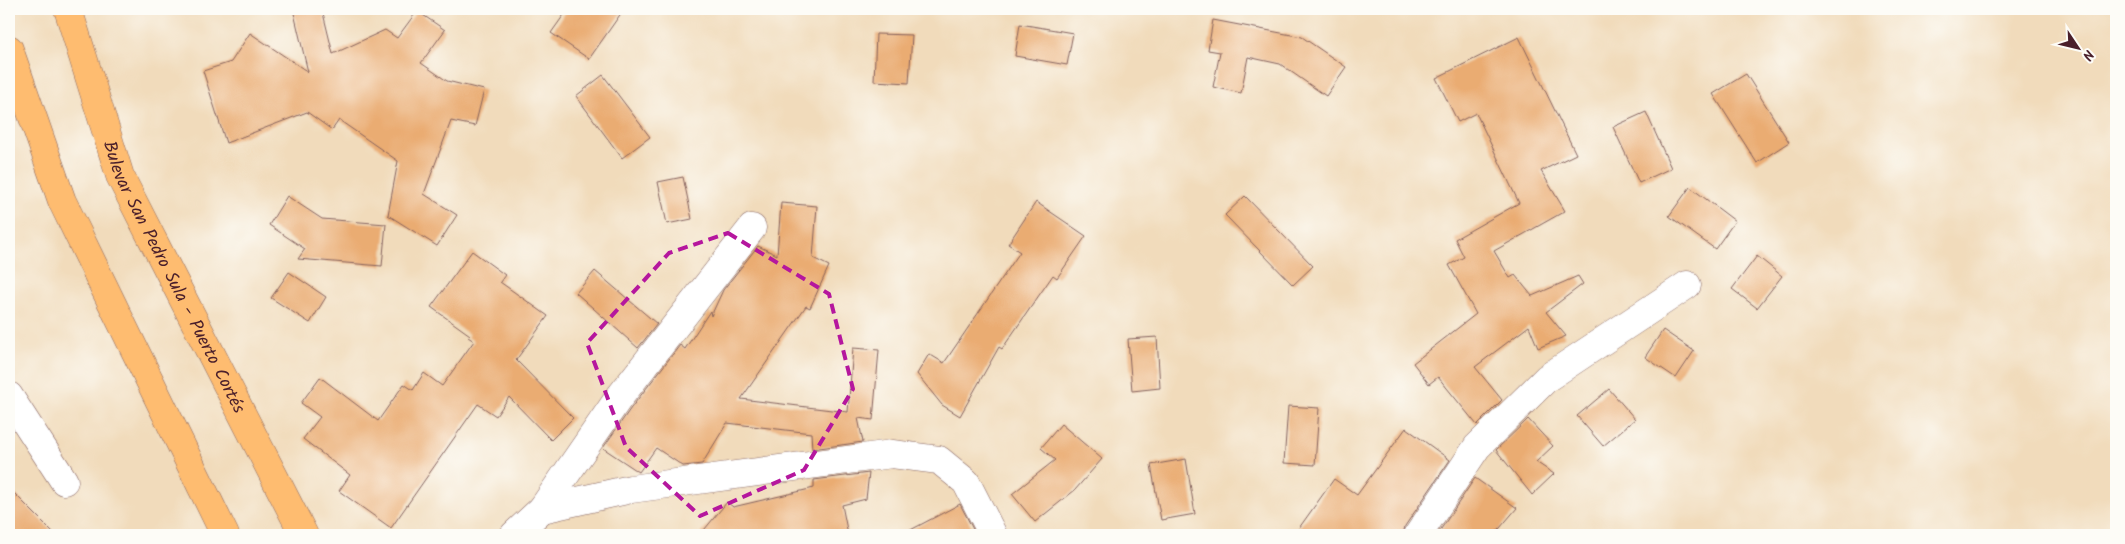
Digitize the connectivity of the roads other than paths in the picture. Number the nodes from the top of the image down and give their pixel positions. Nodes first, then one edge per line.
1 (68, 9) edge
2 (9, 49) edge
3 (752, 228) dead end
4 (1687, 285) dead end
5 (9, 396) edge
6 (64, 481) dead end
7 (542, 509) junction
8 (225, 535) edge
9 (304, 535) edge
10 (514, 535) edge
11 (993, 535) edge
12 (1418, 535) edge

1 - 9 highway, Bulevar San Pedro Sula - Puerto Cortés
2 - 8 highway
3 - 7 street
4 - 12 street
5 - 6 street
7 - 10 street
7 - 11 street

